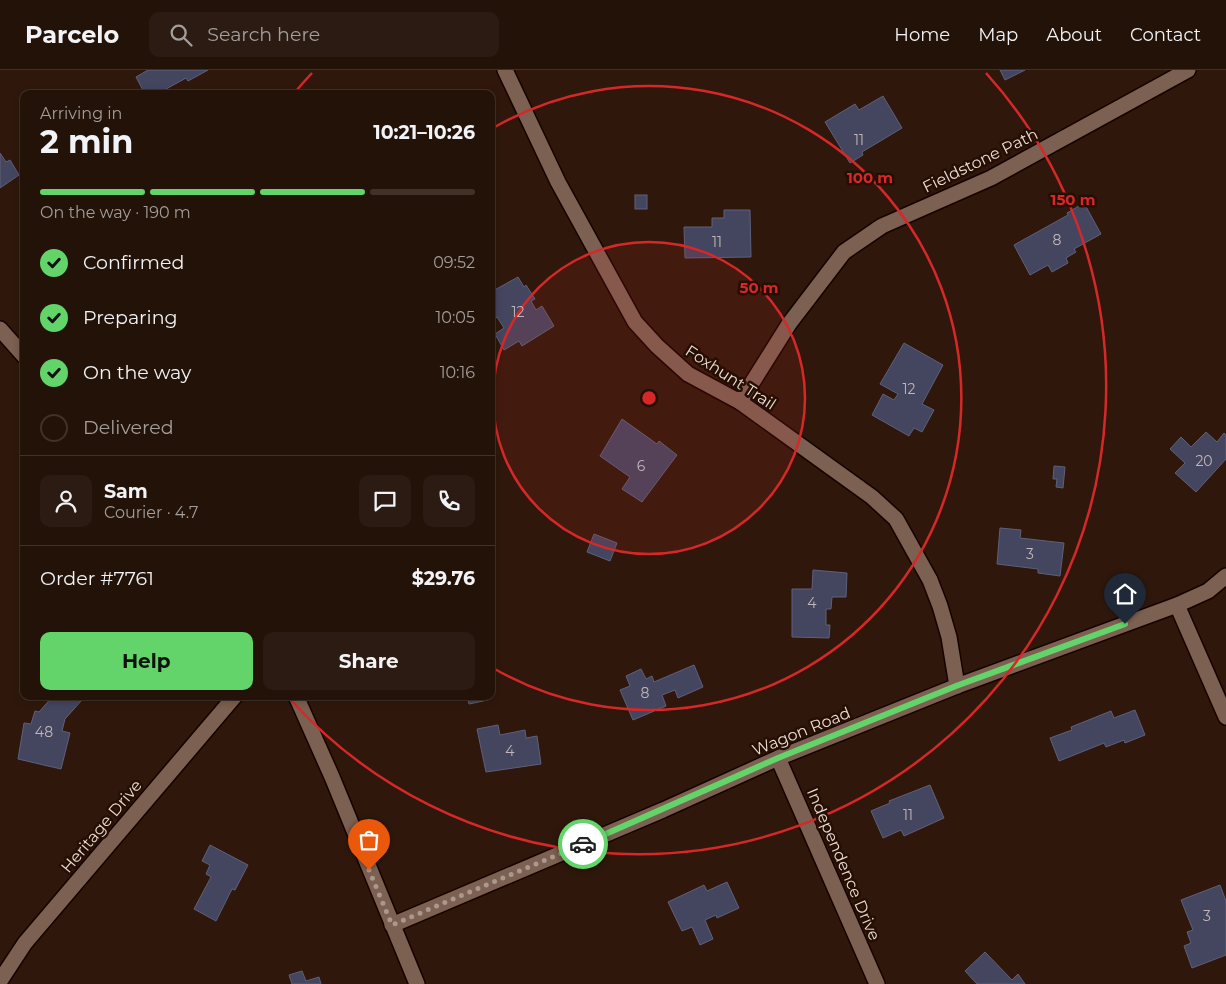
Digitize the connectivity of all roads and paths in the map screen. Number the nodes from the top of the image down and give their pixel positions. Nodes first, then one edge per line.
1 (505, 70) edge
2 (1188, 70) edge
3 (0, 329) edge
4 (20, 352) edge
5 (740, 402) junction
6 (1226, 576) edge
7 (1177, 605) junction
8 (956, 686) junction
9 (232, 700) edge
10 (298, 700) edge
11 (1226, 717) edge
12 (778, 758) junction
13 (392, 925) junction
14 (0, 982) edge
15 (417, 984) edge
16 (877, 984) edge

1 - 5 street, Foxhunt Trail
2 - 5 street, Fieldstone Path
3 - 4 street
5 - 8 street, Foxhunt Trail
6 - 7 street, Wagon Road
7 - 8 street, Wagon Road
7 - 11 street
8 - 12 street, Wagon Road
9 - 14 street, Heritage Drive
10 - 13 street
12 - 13 street, Wagon Road
12 - 16 street, Independence Drive
13 - 15 street

